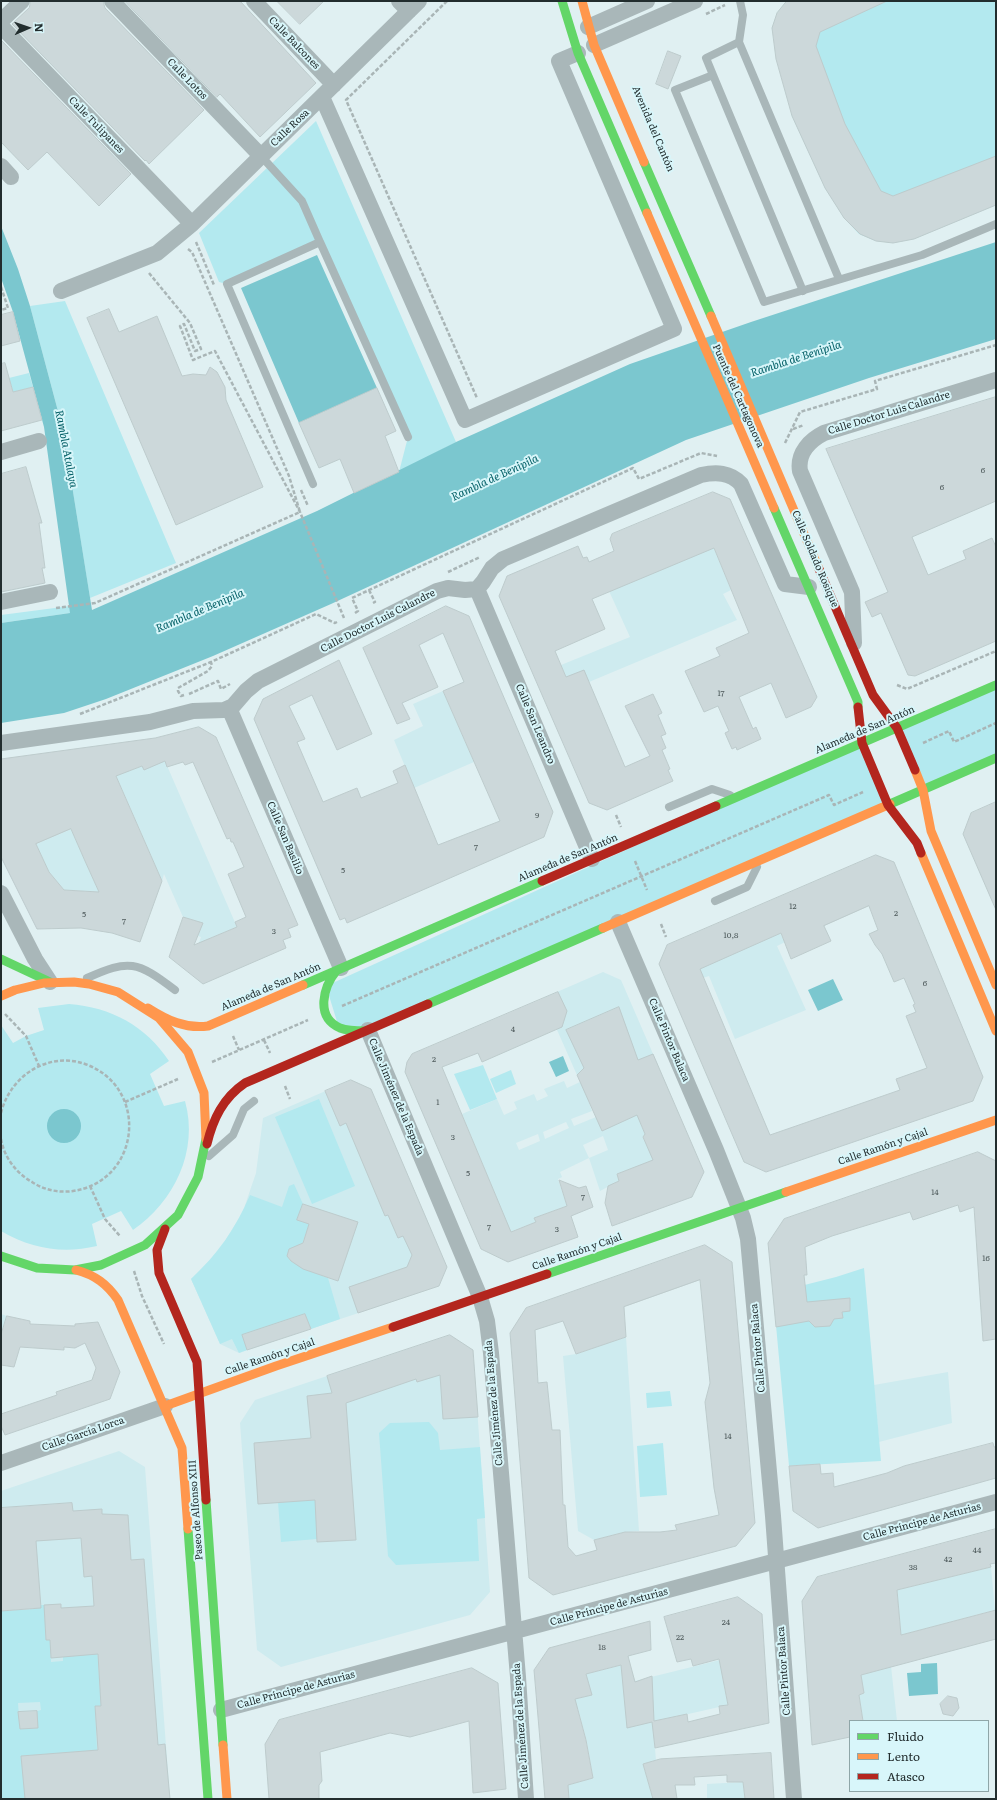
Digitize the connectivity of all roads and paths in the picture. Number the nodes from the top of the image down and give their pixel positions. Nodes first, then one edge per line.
1 (22, 1) edge
2 (112, 1) edge
3 (254, 1) edge
4 (447, 1) edge
5 (562, 1) edge
6 (582, 1) edge
7 (648, 1) edge
8 (695, 1) edge
9 (740, 1) edge
10 (409, 4) edge
11 (725, 5) dead end
12 (704, 14) dead end
13 (1, 21) edge
14 (1, 26) edge
15 (588, 27) junction
16 (739, 42) junction
17 (594, 45) junction
18 (578, 53) junction
19 (713, 75) junction
20 (334, 85) junction
21 (322, 96) junction
22 (261, 156) junction
23 (192, 224) junction
24 (996, 224) edge
25 (196, 241) dead end
26 (320, 242) junction
27 (186, 247) dead end
28 (145, 268) dead end
29 (839, 280) junction
30 (1, 287) edge
31 (61, 291) dead end
32 (217, 291) dead end
33 (803, 291) junction
34 (1, 310) edge
35 (713, 323) joint
36 (996, 345) edge
37 (996, 380) edge
38 (483, 412) junction
39 (408, 437) dead end
40 (39, 441) dead end
41 (784, 445) dead end
42 (1, 452) edge
43 (718, 456) dead end
44 (775, 467) joint
45 (799, 467) joint
46 (760, 473) joint
47 (313, 484) dead end
48 (299, 485) dead end
49 (308, 506) dead end
50 (300, 512) junction
51 (809, 587) junction
52 (477, 589) junction
53 (369, 590) junction
54 (50, 592) dead end
55 (1, 602) edge
56 (370, 605) dead end
57 (70, 606) dead end
58 (344, 618) junction
59 (854, 650) junction
60 (996, 651) edge
61 (210, 662) junction
62 (897, 685) dead end
63 (996, 685) edge
64 (221, 689) dead end
65 (229, 708) junction
66 (73, 715) dead end
67 (996, 723) edge
68 (897, 728) junction
69 (1, 743) edge
70 (862, 743) junction
71 (906, 750) junction
72 (996, 758) edge
73 (923, 790) junction
74 (867, 791) dead end
75 (736, 797) junction
76 (888, 805) junction
77 (669, 807) dead end
78 (616, 815) dead end
79 (628, 844) junction
80 (592, 859) junction
81 (760, 861) junction
82 (641, 876) junction
83 (715, 901) dead end
84 (5, 905) edge
85 (653, 906) junction
86 (618, 922) junction
87 (666, 937) dead end
88 (1, 959) edge
89 (339, 969) junction
90 (50, 982) junction
91 (78, 982) junction
92 (996, 985) edge
93 (175, 990) dead end
94 (1, 996) edge
95 (148, 1008) junction
96 (2, 1012) dead end
97 (325, 1013) junction
98 (230, 1030) dead end
99 (366, 1030) junction
100 (996, 1031) edge
101 (239, 1050) junction
102 (211, 1062) dead end
103 (39, 1066) junction
104 (183, 1077) dead end
105 (254, 1101) dead end
106 (125, 1102) junction
107 (1, 1113) edge
108 (996, 1120) edge
109 (1, 1139) edge
110 (207, 1144) junction
111 (5, 1153) junction
112 (1, 1154) edge
113 (204, 1161) junction
114 (90, 1186) junction
115 (739, 1208) junction
116 (165, 1229) junction
117 (124, 1241) dead end
118 (1, 1256) edge
119 (74, 1270) junction
120 (134, 1270) dead end
121 (480, 1297) junction
122 (164, 1344) dead end
123 (200, 1393) junction
124 (165, 1406) junction
125 (1, 1463) edge
126 (996, 1502) edge
127 (776, 1561) junction
128 (514, 1633) junction
129 (221, 1710) junction
130 (208, 1799) edge
131 (227, 1799) edge
132 (526, 1799) edge
133 (794, 1799) edge

1 - 13 street
2 - 22 street, Calle Lotos
3 - 20 street, Calle Balcones
4 - 38 path
5 - 18 main road
6 - 15 main road, Avenida del Cantón
7 - 15 street
8 - 17 street
9 - 16 lane
10 - 20 street, Calle Rosa
11 - 12 path
14 - 23 street, Calle Tulipanes
15 - 17 main road, Avenida del Cantón
16 - 19 lane
16 - 29 lane
17 - 35 main road, Avenida del Cantón
18 - 38 street
18 - 46 main road, Puente del Cartagonova
19 - 33 lane
19 - 33 lane
20 - 21 street, Calle Rosa
21 - 22 street, Calle Rosa
21 - 38 street
22 - 23 street, Calle Rosa
22 - 26 lane
23 - 31 street, Calle Rosa
24 - 29 lane
25 - 32 path
26 - 39 lane
26 - 47 lane
27 - 50 path
28 - 50 path
29 - 33 lane
30 - 34 path
35 - 44 main road, Puente del Cartagonova
36 - 41 path
37 - 45 street, Calle Doctor Luis Calandre
40 - 42 street
43 - 53 path, Calle Doctor Luis Calandre
44 - 59 main road, Calle Soldado Rosique
45 - 59 street, Calle Soldado Rosique
46 - 51 main road, Calle Soldado Rosique
48 - 49 path
50 - 57 path
50 - 58 path
51 - 52 street, Calle Soldado Rosique
51 - 70 main road, Calle Soldado Rosique
52 - 65 street, Calle Doctor Luis Calandre
52 - 80 street, Calle San Leandro
53 - 56 path
53 - 58 path, Calle Doctor Luis Calandre
54 - 55 street
58 - 61 path, Calle Doctor Luis Calandre
59 - 68 main road, Calle Soldado Rosique
60 - 62 path
61 - 64 path
61 - 66 path, Calle Doctor Luis Calandre
63 - 68 main road, Alameda de San Antón
65 - 69 street
65 - 89 street, Calle San Basilio
67 - 71 path
68 - 70 main road, Alameda de San Antón
68 - 71 main road, Calle Soldado Rosique
70 - 75 main road, Alameda de San Antón
70 - 76 main road, Calle Soldado Rosique
71 - 73 main road, Calle Soldado Rosique
72 - 73 main road
73 - 76 main road
73 - 92 main road, Calle Soldado Rosique
74 - 82 path
75 - 77 lane
75 - 79 main road, Alameda de San Antón
76 - 81 main road
76 - 100 main road, Calle Soldado Rosique
78 - 79 path
79 - 80 main road, Alameda de San Antón
79 - 82 path
80 - 89 main road, Alameda de San Antón
81 - 83 lane
81 - 85 main road
82 - 85 path
82 - 97 path
84 - 90 street
85 - 86 main road
85 - 87 path
86 - 99 main road
86 - 115 street, Calle Pintor Balaca
88 - 90 main road
89 - 95 main road, Alameda de San Antón
89 - 97 main road
90 - 91 main road
90 - 94 main road
91 - 93 lane
91 - 95 main road
95 - 110 main road
96 - 103 path
97 - 99 main road
97 - 101 path
98 - 101 path
99 - 110 main road
99 - 121 street, Calle Jiménez de la Espada
101 - 102 path
103 - 106 path
103 - 107 path
104 - 106 path
105 - 113 lane
106 - 114 path
108 - 115 main road, Calle Ramón y Cajal
109 - 111 path
110 - 113 main road
111 - 112 path
111 - 114 path
113 - 116 main road
114 - 117 path
115 - 121 main road, Calle Ramón y Cajal
115 - 127 street, Calle Pintor Balaca
116 - 119 main road
116 - 123 main road, Paseo de Alfonso XIII
118 - 119 main road
119 - 124 main road, Paseo de Alfonso XIII
120 - 122 path
121 - 123 main road, Calle Ramón y Cajal
121 - 128 street, Calle Jiménez de la Espada
123 - 124 main road, Calle Ramón y Cajal
123 - 129 main road, Paseo de Alfonso XIII
124 - 125 street, Calle García Lorca
124 - 130 main road, Paseo de Alfonso XIII
126 - 127 street, Calle Príncipe de Asturias
127 - 128 street, Calle Príncipe de Asturias
127 - 133 street, Calle Pintor Balaca
128 - 129 street, Calle Príncipe de Asturias
128 - 132 street, Calle Jiménez de la Espada
129 - 131 main road, Paseo de Alfonso XIII

